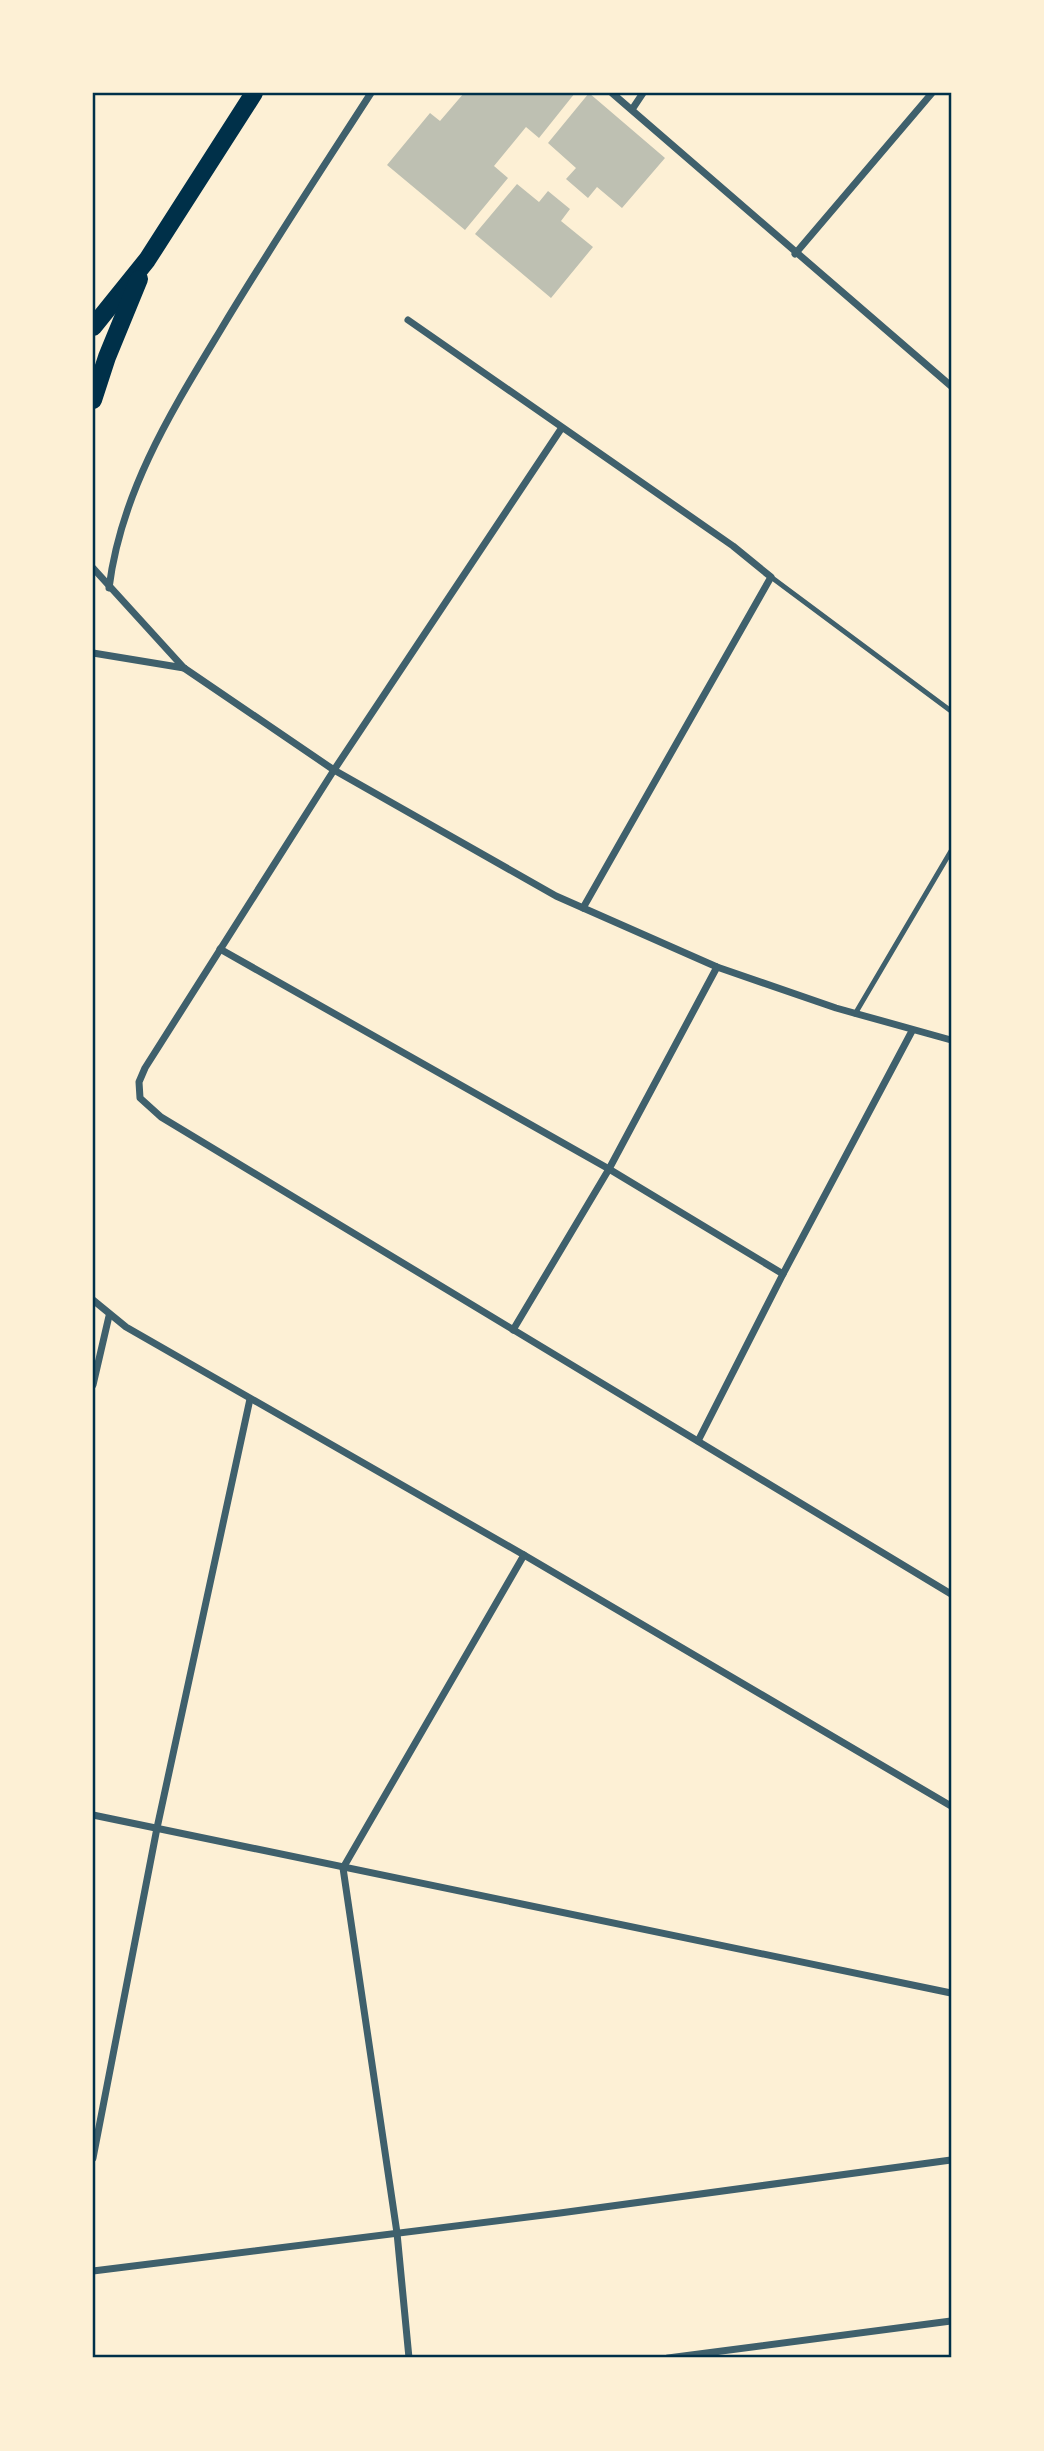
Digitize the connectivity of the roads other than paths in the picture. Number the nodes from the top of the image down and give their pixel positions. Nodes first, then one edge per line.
1 (254, 93) edge
2 (371, 93) edge
3 (612, 93) edge
4 (643, 93) edge
5 (932, 93) edge
6 (633, 108) junction
7 (795, 254) junction
8 (147, 260) junction
9 (408, 320) dead end
10 (93, 327) edge
11 (951, 386) edge
12 (93, 400) edge
13 (561, 429) junction
14 (93, 568) edge
15 (771, 577) junction
16 (109, 588) junction
17 (93, 653) edge
18 (184, 668) junction
19 (951, 711) edge
20 (334, 770) junction
21 (951, 852) edge
22 (583, 908) junction
23 (220, 949) junction
24 (717, 967) junction
25 (855, 1014) junction
26 (912, 1031) junction
27 (951, 1040) edge
28 (609, 1169) junction
29 (782, 1274) junction
30 (93, 1300) edge
31 (109, 1316) junction
32 (513, 1330) junction
33 (93, 1385) edge
34 (250, 1399) junction
35 (698, 1441) junction
36 (524, 1555) junction
37 (951, 1594) edge
38 (951, 1806) edge
39 (93, 1815) edge
40 (157, 1828) junction
41 (343, 1868) junction
42 (951, 1993) edge
43 (93, 2158) edge
44 (951, 2160) edge
45 (397, 2232) junction
46 (93, 2271) edge
47 (951, 2321) edge
48 (409, 2358) edge
49 (668, 2358) edge

1 - 8 main road
2 - 16 street
3 - 6 street
4 - 6 street
5 - 7 street
6 - 7 street
7 - 11 street
8 - 10 main road
8 - 12 main road
9 - 13 street
13 - 15 street
13 - 20 street
14 - 16 street
15 - 19 lane
15 - 22 street
16 - 18 street
17 - 18 street
18 - 20 street
20 - 22 street
20 - 23 street
21 - 25 lane
22 - 24 street
23 - 28 street
23 - 32 street
24 - 25 street
24 - 28 street
25 - 26 street
26 - 27 street
26 - 29 street
28 - 29 street
28 - 32 street
29 - 35 street
30 - 31 street
31 - 33 street
31 - 34 street
32 - 35 street
34 - 36 street
34 - 40 street
35 - 37 street
36 - 38 street
36 - 41 street
39 - 40 street
40 - 41 street
40 - 43 street
41 - 42 street
41 - 45 street
44 - 45 street
45 - 46 street
45 - 48 street
47 - 49 street

